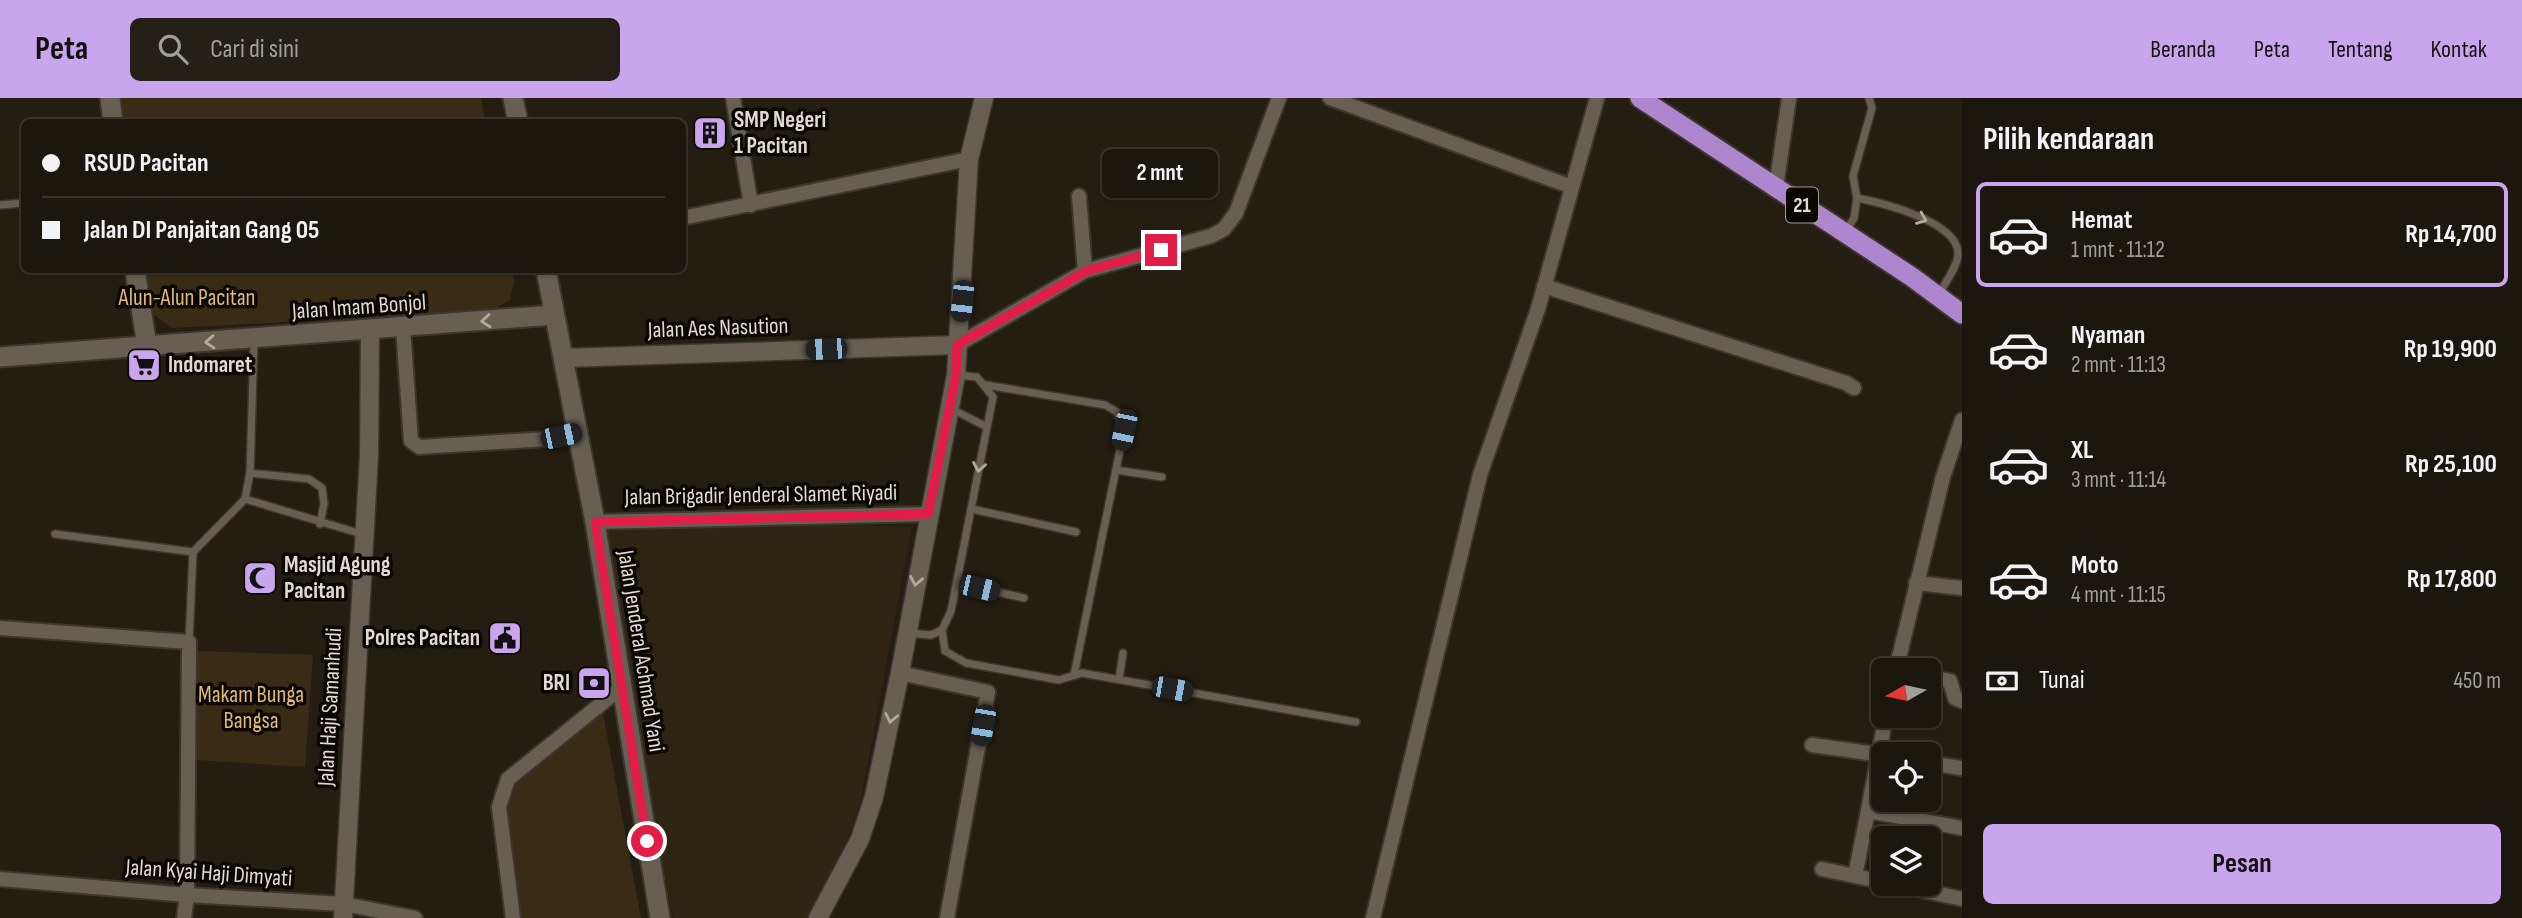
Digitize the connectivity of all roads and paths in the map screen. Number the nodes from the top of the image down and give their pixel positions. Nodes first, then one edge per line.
1 (110, 98) edge
2 (513, 98) edge
3 (733, 98) edge
4 (984, 98) edge
5 (1279, 98) edge
6 (1330, 98) edge
7 (1597, 98) edge
8 (1640, 98) edge
9 (1789, 98) edge
10 (1869, 98) edge
11 (113, 119) edge
12 (517, 119) edge
13 (969, 159) junction
14 (1572, 187) junction
15 (1776, 188) junction
16 (1079, 196) dead end
17 (1857, 198) junction
18 (21, 204) edge
19 (0, 205) edge
20 (751, 205) junction
21 (686, 217) edge
22 (1845, 233) junction
23 (1086, 271) junction
24 (135, 273) edge
25 (547, 273) edge
26 (1544, 286) junction
27 (1938, 296) junction
28 (1962, 314) edge
29 (554, 315) junction
30 (403, 328) junction
31 (370, 331) junction
32 (254, 339) junction
33 (957, 345) junction
34 (146, 346) junction
35 (0, 357) edge
36 (564, 358) junction
37 (956, 375) junction
38 (986, 385) junction
39 (1854, 388) dead end
40 (950, 408) junction
41 (1962, 420) edge
42 (987, 427) junction
43 (575, 433) junction
44 (1116, 470) junction
45 (250, 473) junction
46 (1162, 477) dead end
47 (245, 499) junction
48 (972, 509) junction
49 (928, 514) junction
50 (595, 522) junction
51 (320, 524) junction
52 (1076, 532) dead end
53 (55, 534) dead end
54 (365, 535) junction
55 (193, 552) junction
56 (957, 583) junction
57 (1916, 583) junction
58 (1962, 588) edge
59 (1024, 598) dead end
60 (0, 628) edge
61 (942, 630) junction
62 (907, 633) junction
63 (189, 642) junction
64 (1123, 653) dead end
65 (1899, 658) edge
66 (900, 673) junction
67 (1074, 675) junction
68 (1119, 679) junction
69 (1941, 679) edge
70 (622, 687) junction
71 (1962, 701) edge
72 (1356, 722) dead end
73 (1812, 745) dead end
74 (1871, 754) edge
75 (1941, 765) edge
76 (1962, 768) edge
77 (1871, 797) edge
78 (1868, 811) junction
79 (1962, 828) edge
80 (1822, 869) dead end
81 (1855, 876) junction
82 (0, 879) edge
83 (1871, 879) edge
84 (1941, 894) edge
85 (187, 895) junction
86 (1962, 899) edge
87 (344, 911) edge
88 (184, 918) edge
89 (415, 918) edge
90 (513, 918) edge
91 (660, 918) edge
92 (818, 918) edge
93 (947, 918) edge
94 (1373, 918) edge

1 - 11 main road
2 - 12 main road
3 - 20 street
4 - 13 street
5 - 23 street
6 - 14 street
7 - 14 street
8 - 15 highway, 21
9 - 15 street
10 - 17 lane
13 - 20 street
13 - 33 street
14 - 26 street
15 - 22 highway, 21
16 - 23 street
17 - 22 lane
17 -> 27 lane
18 - 19 lane
20 - 21 street
22 - 27 highway, 21
23 - 33 street
24 - 34 main road
25 - 29 main road, Jalan Jenderal Achmad Yani
26 - 39 street
26 - 94 street
27 - 28 highway, 21
29 -> 30 main road, Jalan Imam Bonjol
29 - 36 main road, Jalan Jenderal Achmad Yani
30 - 31 main road, Jalan Imam Bonjol
30 - 43 street
31 - 32 main road, Jalan Imam Bonjol
31 - 54 street, Jalan Haji Samanhudi
32 -> 34 main road, Jalan Imam Bonjol
32 - 45 lane
33 - 36 street, Jalan Aes Nasution
33 - 37 street
34 - 35 main road, Jalan Imam Bonjol
36 - 43 main road, Jalan Jenderal Achmad Yani
37 - 38 lane
37 - 40 street
38 - 42 lane
38 - 44 lane
40 - 42 lane
40 - 49 street
41 - 57 street
42 -> 48 lane
43 - 50 main road, Jalan Jenderal Achmad Yani
44 - 46 lane
44 - 67 lane
45 - 47 lane
45 - 51 lane
47 - 51 lane
47 - 55 lane
48 - 52 lane
48 - 56 lane
49 - 50 street, Jalan Brigadir Jenderal Slamet Riyadi
49 -> 62 street
50 - 70 main road, Jalan Jenderal Achmad Yani
51 - 54 lane
53 - 55 lane
54 - 87 street, Jalan Haji Samanhudi
55 - 63 lane
56 - 59 lane
56 - 61 lane
57 - 58 street
57 - 65 street
60 - 63 street
61 - 62 lane
61 - 67 lane
62 - 66 street
63 - 85 street
64 - 68 lane
66 -> 92 street
66 - 93 street
67 - 68 lane
68 - 72 lane
69 - 71 street
70 - 90 street
70 - 91 main road, Jalan Jenderal Achmad Yani
73 - 74 street
75 - 76 street
77 - 78 street
78 - 79 street
78 - 81 street
80 - 81 street
81 - 83 street
82 - 85 street, Jalan Kyai Haji Dimyati
84 - 86 street
85 - 87 street, Jalan Kyai Haji Dimyati
85 - 88 street
87 - 89 street, Jalan Kyai Haji Dimyati

